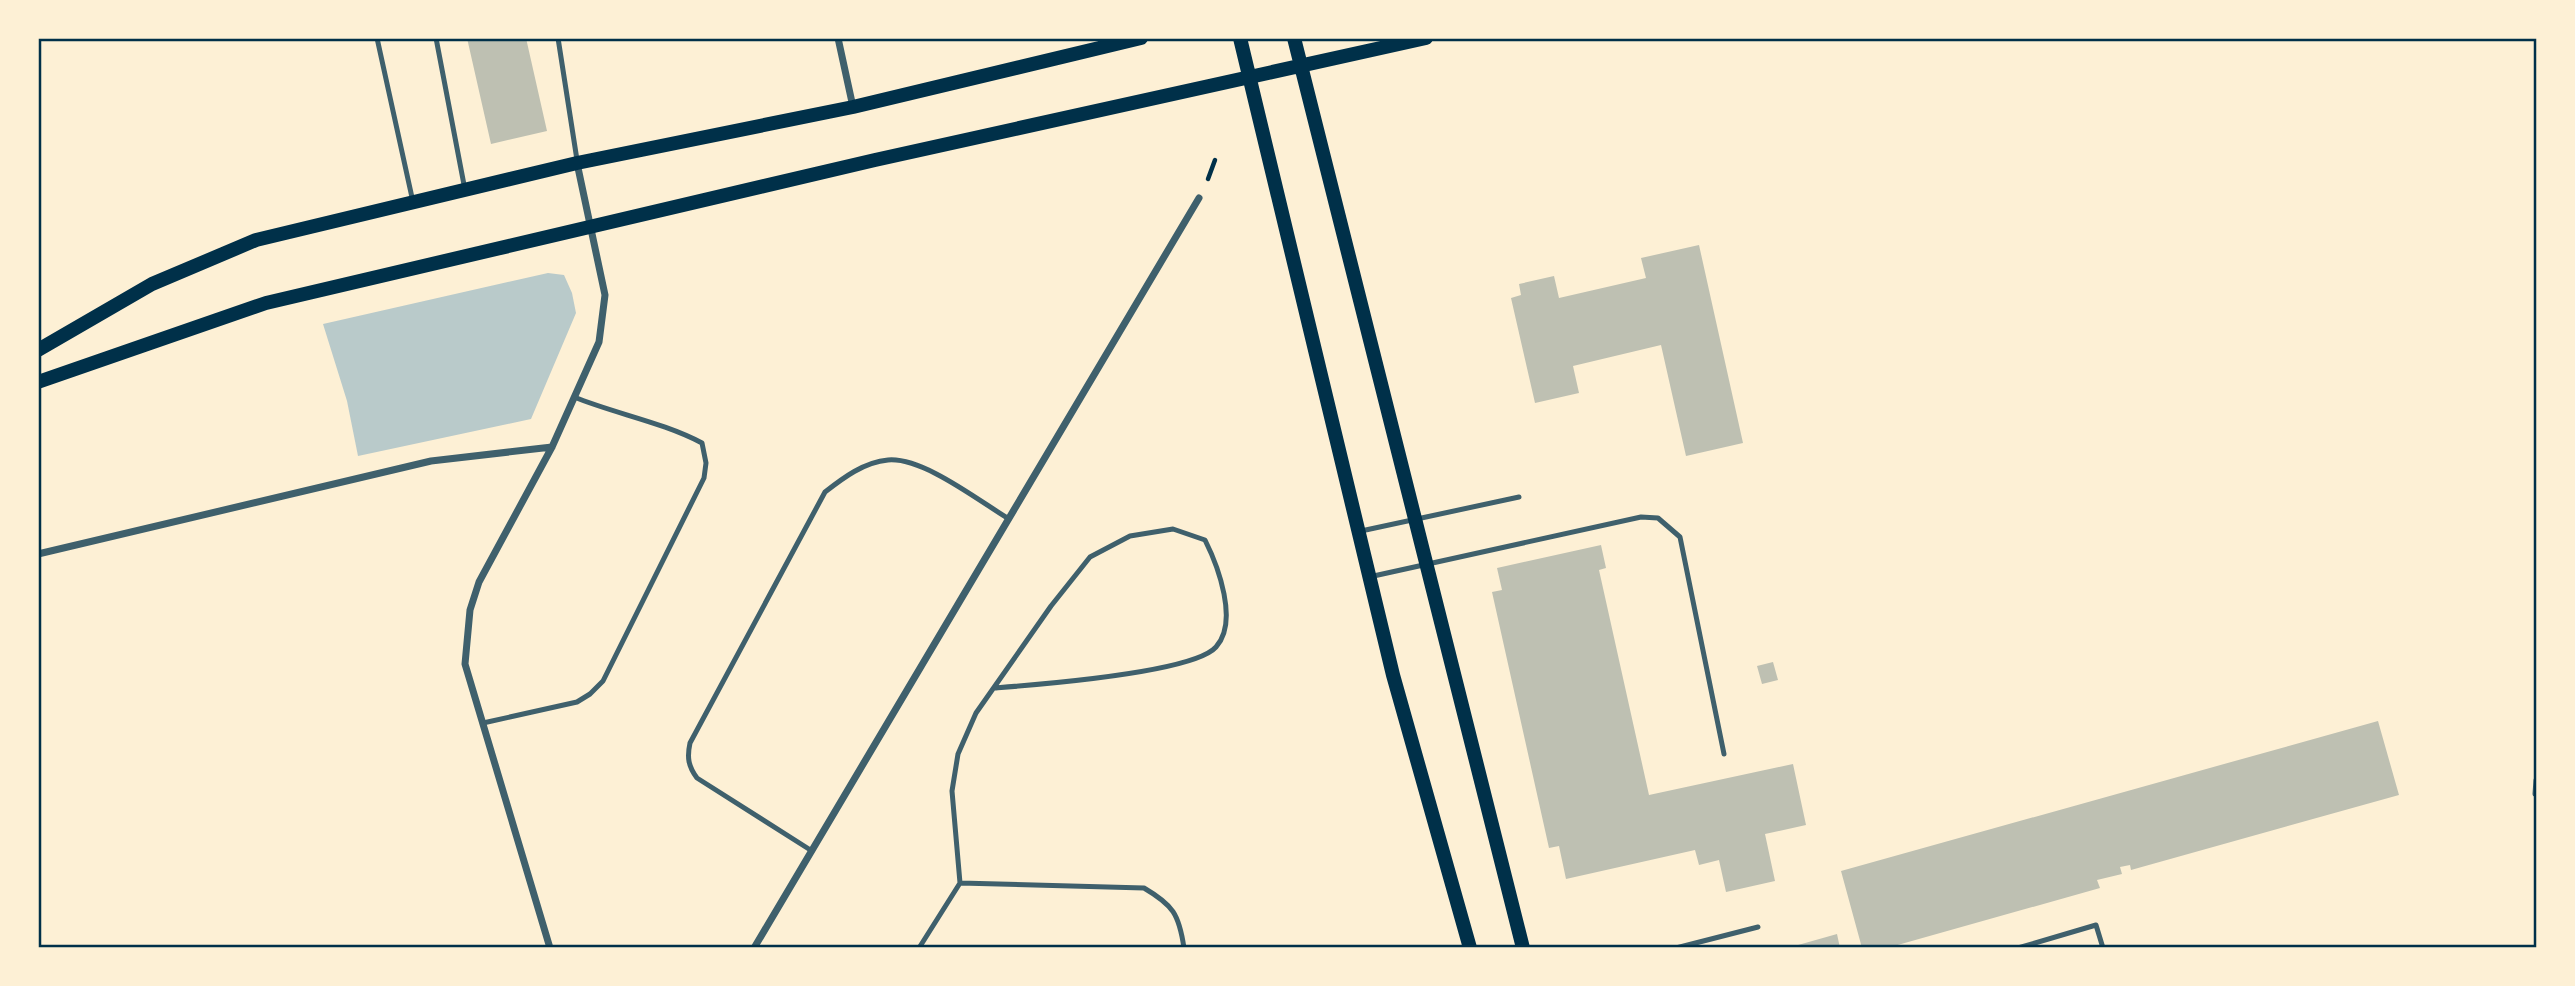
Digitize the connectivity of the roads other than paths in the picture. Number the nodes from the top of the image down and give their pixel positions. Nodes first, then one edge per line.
1 (377, 38) edge
2 (436, 38) edge
3 (558, 38) edge
4 (838, 38) edge
5 (1141, 38) edge
6 (1240, 38) edge
7 (1294, 38) edge
8 (1426, 38) edge
9 (1300, 66) junction
10 (1250, 77) junction
11 (853, 107) junction
12 (577, 163) junction
13 (464, 190) junction
14 (1199, 198) dead end
15 (414, 202) junction
16 (591, 227) junction
17 (38, 350) edge
18 (38, 382) edge
19 (574, 397) junction
20 (552, 447) junction
21 (1519, 497) dead end
22 (1009, 519) junction
23 (1417, 520) junction
24 (1358, 532) junction
25 (38, 554) edge
26 (1426, 563) junction
27 (1368, 577) junction
28 (995, 688) junction
29 (483, 723) junction
30 (1724, 754) dead end
31 (2536, 780) edge
32 (2535, 793) dead end
33 (812, 851) junction
34 (960, 883) junction
35 (1758, 927) dead end
36 (550, 947) edge
37 (754, 947) edge
38 (919, 947) edge
39 (1184, 947) edge
40 (1470, 947) edge
41 (1523, 947) edge
42 (1676, 947) edge
43 (2018, 947) edge
44 (2103, 947) edge

1 - 15 lane
2 - 13 lane
3 - 12 lane
4 - 11 street
5 - 11 main road
6 - 10 main road
7 - 9 main road
8 - 9 main road
9 - 10 main road
9 - 23 main road
10 - 16 main road
10 - 24 main road
11 - 12 main road
12 - 13 main road
12 - 16 street
13 - 15 main road
14 - 22 street
15 - 17 main road
16 - 18 main road
16 - 19 street
19 - 20 street
19 - 29 lane
20 - 25 street
20 - 29 street
21 - 23 lane
22 - 33 street
22 - 33 lane
23 - 24 lane
23 - 26 main road
24 - 27 main road
26 - 27 lane
26 - 30 lane
26 - 41 main road
27 - 40 main road
28 - 28 lane
28 - 34 lane
29 - 36 street
31 - 32 lane
33 - 37 street
34 - 38 lane
34 - 39 lane
35 - 42 lane
43 - 44 lane

